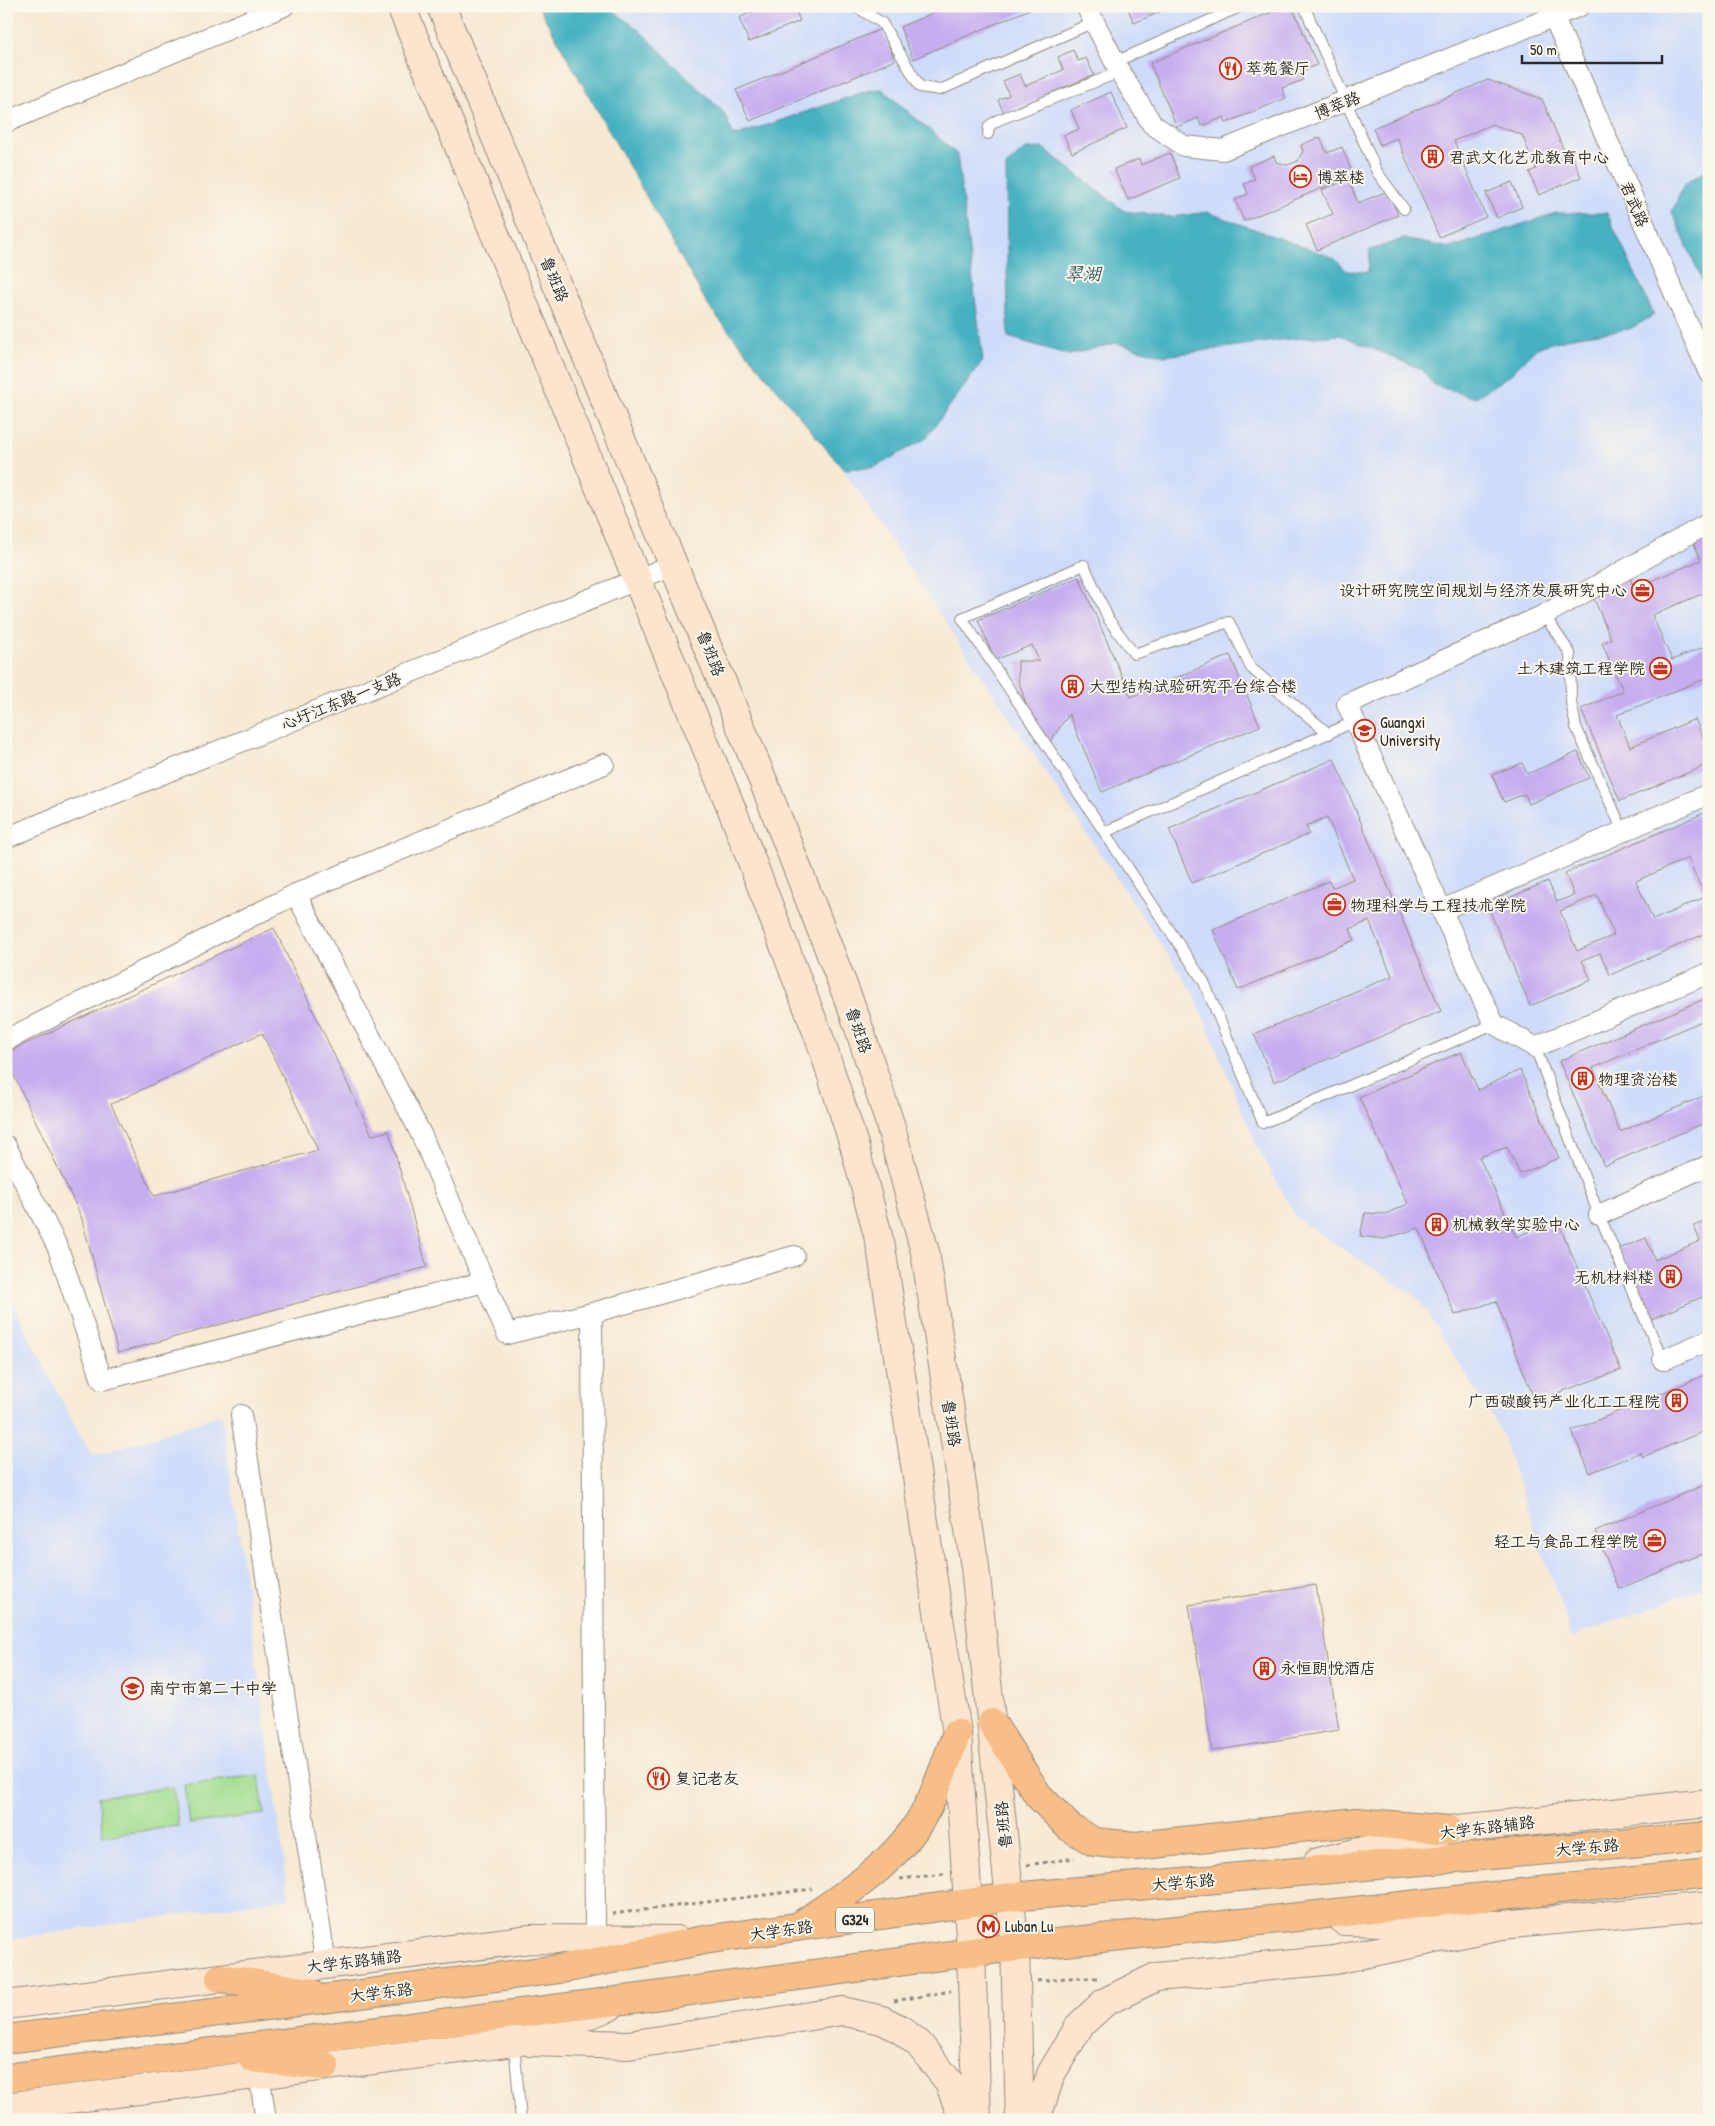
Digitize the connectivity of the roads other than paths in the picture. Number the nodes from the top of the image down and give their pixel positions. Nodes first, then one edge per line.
1 (284, 6) edge
2 (401, 6) edge
3 (441, 6) edge
4 (1242, 6) edge
5 (1304, 6) edge
6 (1580, 6) edge
7 (856, 7) edge
8 (1552, 12) edge
9 (1090, 14) edge
10 (1117, 67) junction
11 (1345, 102) junction
12 (6, 122) edge
13 (988, 134) dead end
14 (1404, 210) dead end
15 (1709, 373) edge
16 (1709, 524) edge
17 (674, 564) junction
18 (638, 580) junction
19 (1544, 616) junction
20 (1356, 722) junction
21 (1329, 734) junction
22 (604, 764) dead end
23 (1709, 794) edge
24 (1623, 831) junction
25 (1105, 832) junction
26 (6, 838) edge
27 (296, 894) junction
28 (1442, 910) junction
29 (1709, 973) edge
30 (1494, 1024) junction
31 (6, 1040) edge
32 (1534, 1047) junction
33 (6, 1146) edge
34 (1709, 1165) edge
35 (1599, 1215) junction
36 (794, 1256) dead end
37 (484, 1282) junction
38 (592, 1313) junction
39 (1709, 1340) edge
40 (1664, 1360) joint
41 (241, 1415) dead end
42 (992, 1723) junction
43 (957, 1733) junction
44 (1709, 1802) edge
45 (1449, 1830) junction
46 (1709, 1836) edge
47 (1709, 1873) edge
48 (1269, 1874) junction
49 (1010, 1897) junction
50 (968, 1903) junction
51 (1708, 1910) edge
52 (1272, 1920) junction
53 (1502, 1925) junction
54 (796, 1928) junction
55 (595, 1938) junction
56 (704, 1940) junction
57 (1016, 1948) junction
58 (971, 1952) junction
59 (326, 1965) junction
60 (220, 1978) junction
61 (341, 1997) junction
62 (632, 1999) junction
63 (6, 2005) edge
64 (6, 2040) edge
65 (514, 2042) junction
66 (208, 2053) junction
67 (325, 2066) junction
68 (258, 2074) junction
69 (6, 2078) edge
70 (6, 2107) edge
71 (266, 2120) edge
72 (521, 2120) edge
73 (963, 2120) edge
74 (977, 2120) edge
75 (1020, 2120) edge
76 (1036, 2120) edge

1 - 12 street
2 - 18 main road
3 - 17 main road, 鲁班路
4 - 10 lane
5 - 11 lane
6 - 8 street, 博萃路
7 - 9 lane
8 - 11 street, 博萃路
8 - 15 street, 君武路
9 - 10 street, 博萃路
10 - 11 street, 博萃路
10 - 13 lane
11 - 14 lane
16 - 19 street
17 - 18 street, 心圩江东路一支路
17 - 42 main road, 鲁班路
18 - 26 street, 心圩江东路一支路
18 - 43 main road
19 - 20 street
19 - 24 lane
20 - 21 lane
20 - 28 street
21 - 25 lane
21 - 25 lane
22 - 27 street
23 - 24 street
24 - 28 street
25 - 30 lane
27 - 31 street
27 - 37 street
28 - 30 street
29 - 32 street
30 - 32 street
32 - 35 lane
33 - 37 street
34 - 35 street
35 - 40 lane
36 - 38 street
37 - 38 street
38 - 55 street
39 - 40 street
41 - 59 street
42 - 45 main road
42 - 49 main road, 鲁班路
43 - 50 main road
43 - 54 main road
44 - 45 main road, 大学东路辅路
45 - 48 main road, 大学东路辅路
46 - 48 main road, 大学东路 / G324
47 - 52 main road
48 - 49 main road, 大学东路 / G324
49 - 50 main road, 大学东路 / G324
49 - 57 main road, 鲁班路
50 - 54 main road, 大学东路 / G324
50 - 58 main road
51 - 53 main road
52 - 53 main road
52 - 57 main road
53 - 76 main road
54 - 56 main road, 大学东路 / G324
55 - 56 main road, 大学东路辅路
55 - 59 main road, 大学东路辅路
56 - 61 main road, 大学东路 / G324
57 - 58 main road
57 - 75 main road, 鲁班路
58 - 62 main road
58 - 74 main road
59 - 60 main road, 大学东路辅路
60 - 61 main road
60 - 63 main road, 大学东路辅路
61 - 64 main road, 大学东路 / G324
62 - 65 main road
62 - 66 main road
65 - 67 main road
65 - 72 lane
65 - 73 main road
66 - 67 main road
66 - 69 main road
67 - 68 main road
68 - 70 main road
68 - 71 street

